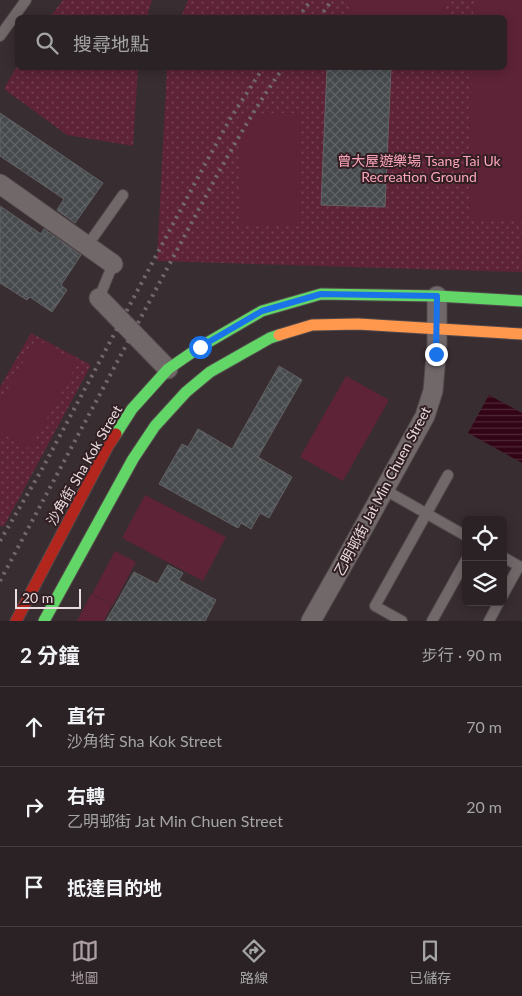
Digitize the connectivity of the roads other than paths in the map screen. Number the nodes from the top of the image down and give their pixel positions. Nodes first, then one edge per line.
1 (26, 0) edge
2 (15, 15) edge
3 (15, 15) edge
4 (0, 36) edge
5 (0, 184) edge
6 (123, 195) dead end
7 (87, 246) junction
8 (113, 264) joint
9 (437, 296) junction
10 (99, 298) joint
11 (522, 301) edge
12 (437, 328) junction
13 (522, 334) edge
14 (168, 370) junction
15 (448, 475) dead end
16 (385, 490) junction
17 (427, 514) junction
18 (462, 534) edge
19 (507, 559) edge
20 (465, 561) edge
21 (507, 588) edge
22 (497, 606) edge
23 (16, 621) edge
24 (44, 621) edge
25 (311, 621) edge
26 (402, 621) edge
27 (432, 621) edge
28 (489, 621) edge

1 - 2 lane
3 - 4 lane
5 - 7 street
6 - 7 lane
7 - 8 street
8 - 10 lane
9 - 11 main road, 沙角街 Sha Kok Street
9 - 12 street, 乙明邨街 Jat Min Chuen Street
9 - 14 main road, 沙角街 Sha Kok Street
10 - 14 street
12 - 13 main road
12 - 16 street, 乙明邨街 Jat Min Chuen Street
12 - 24 main road
14 - 23 main road, 沙角街 Sha Kok Street
15 - 17 lane
16 - 17 lane
16 - 25 street, 乙明邨街 Jat Min Chuen Street
17 - 18 lane
17 - 26 lane
19 - 21 lane
20 - 27 lane
22 - 28 lane

